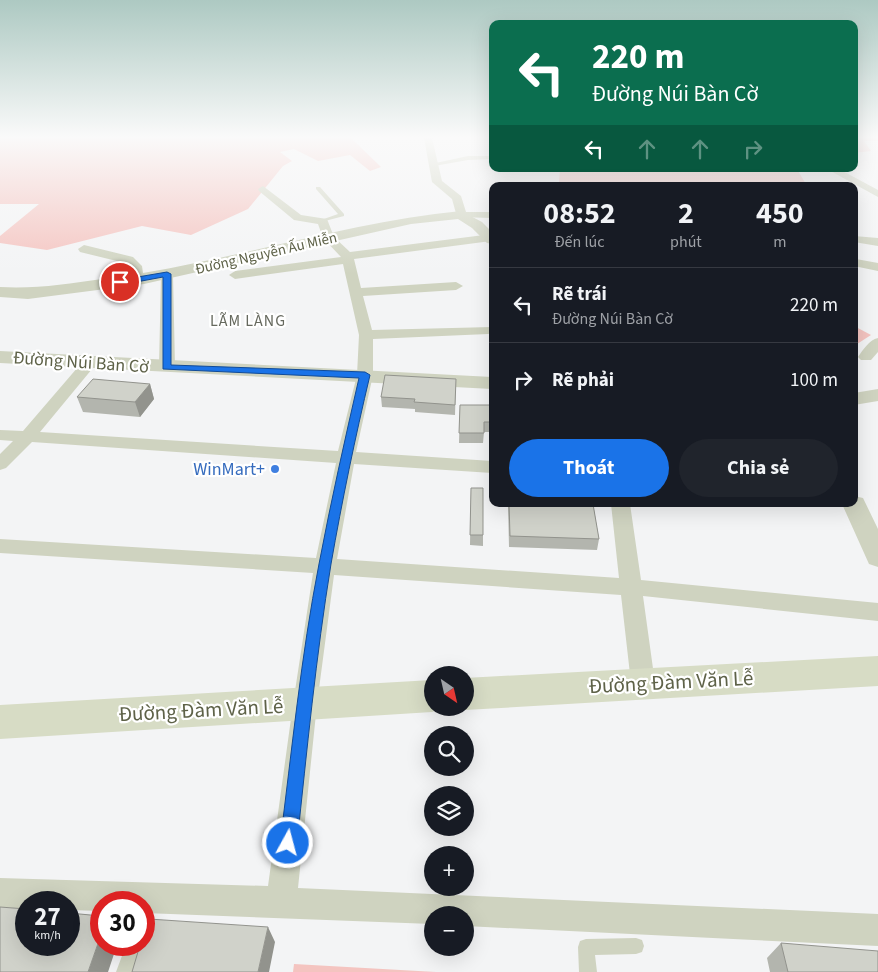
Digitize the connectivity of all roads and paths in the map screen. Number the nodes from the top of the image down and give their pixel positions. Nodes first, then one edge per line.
1 (439, 183) edge
2 (858, 183) edge
3 (318, 188) dead end
4 (263, 189) dead end
5 (878, 194) edge
6 (461, 215) junction
7 (489, 215) edge
8 (323, 221) junction
9 (489, 236) edge
10 (329, 238) junction
11 (489, 238) edge
12 (858, 238) edge
13 (878, 242) edge
14 (84, 249) dead end
15 (348, 258) junction
16 (858, 263) edge
17 (878, 267) edge
18 (167, 274) junction
19 (236, 274) dead end
20 (138, 280) junction
21 (456, 286) dead end
22 (0, 292) edge
23 (356, 292) junction
24 (488, 330) dead end
25 (366, 336) junction
26 (878, 342) edge
27 (0, 357) edge
28 (866, 357) dead end
29 (89, 363) junction
30 (167, 367) junction
31 (365, 375) junction
32 (489, 383) edge
33 (878, 395) edge
34 (858, 398) edge
35 (0, 435) edge
36 (28, 436) junction
37 (346, 457) junction
38 (0, 464) edge
39 (489, 467) edge
40 (621, 507) edge
41 (855, 507) edge
42 (0, 546) edge
43 (878, 556) edge
44 (325, 566) junction
45 (632, 587) junction
46 (878, 612) edge
47 (878, 671) edge
48 (643, 683) junction
49 (474, 693) edge
50 (424, 697) edge
51 (305, 704) junction
52 (0, 722) edge
53 (0, 893) edge
54 (281, 902) junction
55 (878, 930) edge
56 (636, 946) dead end
57 (130, 956) edge
58 (125, 972) edge
59 (588, 972) edge

1 - 6 street
2 - 5 street
3 - 8 lane
4 - 8 street
6 - 7 street
6 - 9 street
6 - 10 street, Đường Nguyễn Ấu Miễn
8 - 10 street
10 - 15 street
10 - 18 street, Đường Nguyễn Ấu Miễn
11 - 15 street
12 - 13 street
14 - 20 street
15 - 19 street
15 - 23 street
16 - 17 street
18 - 20 street, Đường Nguyễn Ấu Miễn
18 - 30 street
20 - 22 street, Đường Nguyễn Ấu Miễn
21 - 23 street
23 - 25 street
24 - 25 street
25 - 31 street
26 - 28 street
27 - 29 street, Đường Núi Bàn Cờ
29 - 30 street, Đường Núi Bàn Cờ
29 - 36 street
30 - 31 street, Đường Núi Bàn Cờ
31 - 32 street, Đường Núi Bàn Cờ
31 - 37 street
33 - 34 street
35 - 36 street
36 - 37 street
36 - 38 street
37 - 39 street
37 - 44 street
40 - 45 street
41 - 43 street
42 - 44 street
44 - 45 street
44 - 51 street
45 - 46 street
45 - 48 street
47 - 48 main road, Đường Đàm Văn Lễ
48 - 49 main road, Đường Đàm Văn Lễ
50 - 51 main road, Đường Đàm Văn Lễ
51 - 52 main road, Đường Đàm Văn Lễ
51 - 54 street
53 - 54 street
54 - 55 street
56 - 59 lane
57 - 58 lane

